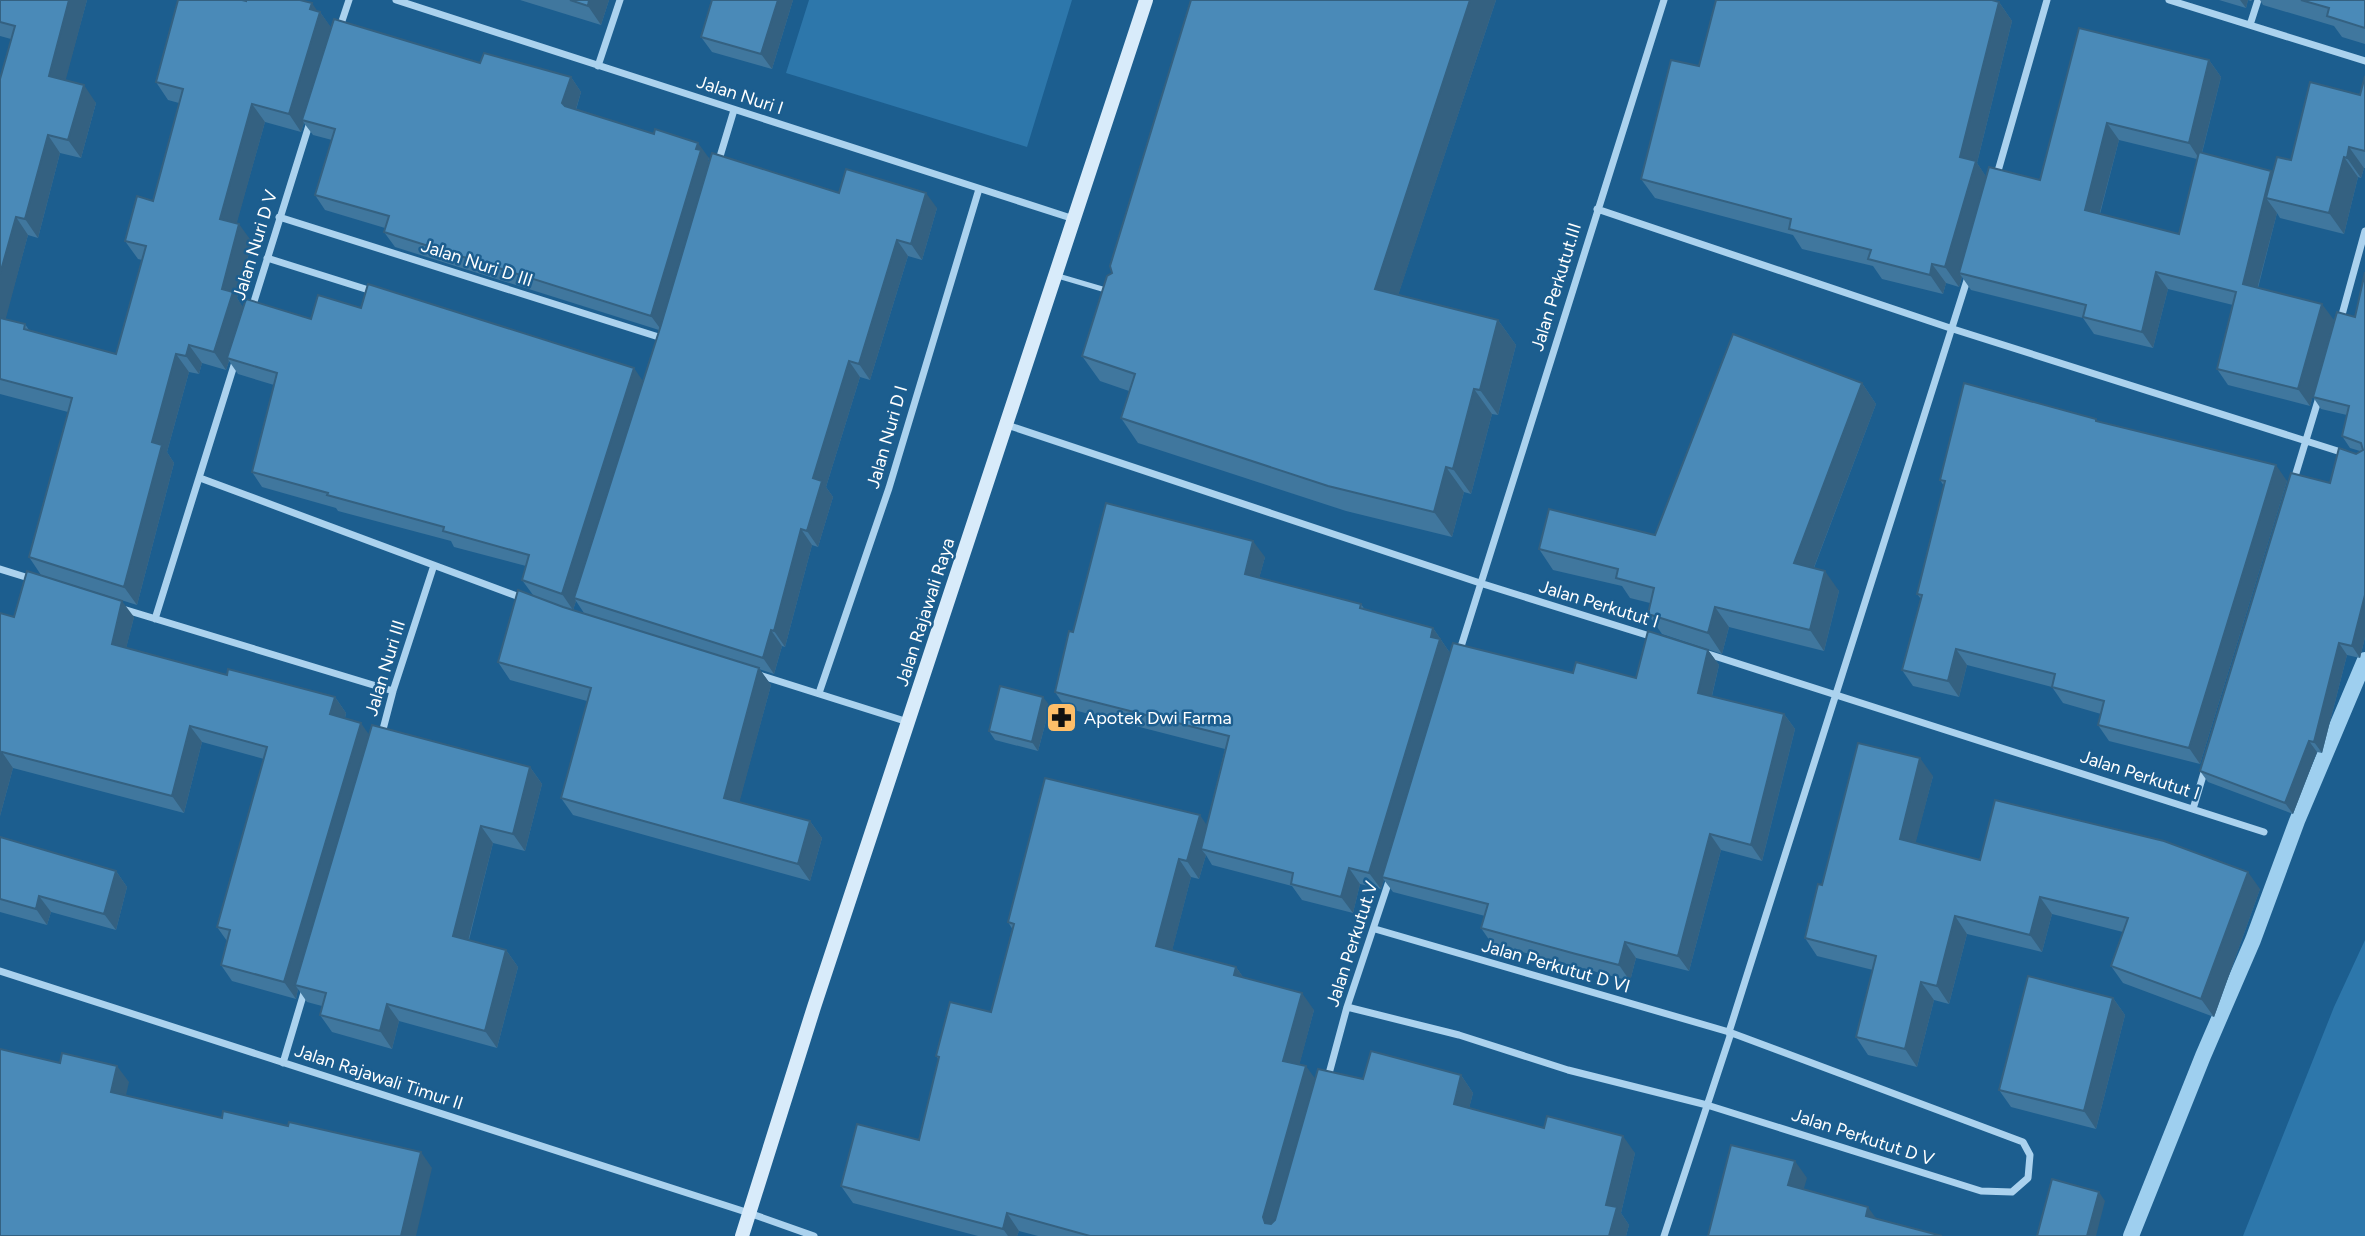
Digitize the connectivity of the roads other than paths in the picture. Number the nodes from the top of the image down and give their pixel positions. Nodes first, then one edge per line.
1 (349, 0) edge
2 (396, 0) edge
3 (620, 0) edge
4 (1146, 0) edge
5 (1664, 0) edge
6 (2048, 0) edge
7 (2169, 0) edge
8 (2258, 0) edge
9 (2250, 25) junction
10 (337, 38) edge
11 (2365, 61) edge
12 (598, 66) junction
13 (734, 110) junction
14 (312, 115) edge
15 (715, 173) edge
16 (1995, 184) edge
17 (979, 189) junction
18 (1597, 209) junction
19 (279, 217) junction
20 (1075, 219) junction
21 (2365, 231) edge
22 (267, 258) junction
23 (1972, 263) edge
24 (1056, 275) junction
25 (1110, 292) edge
26 (387, 296) edge
27 (247, 323) edge
28 (670, 326) edge
29 (1953, 329) junction
30 (2336, 336) edge
31 (666, 339) junction
32 (239, 349) edge
33 (663, 349) edge
34 (2321, 388) edge
35 (1007, 425) junction
36 (2306, 441) junction
37 (2353, 456) edge
38 (200, 478) junction
39 (2290, 493) edge
40 (434, 565) junction
41 (0, 569) edge
42 (39, 582) edge
43 (1480, 583) junction
44 (538, 604) edge
45 (117, 607) edge
46 (155, 619) junction
47 (1665, 641) edge
48 (1692, 649) edge
49 (1456, 663) edge
50 (743, 670) edge
51 (393, 691) junction
52 (819, 693) junction
53 (1837, 695) junction
54 (909, 722) junction
55 (377, 750) edge
56 (2209, 756) edge
57 (2193, 809) junction
58 (2264, 832) dead end
59 (1391, 876) edge
60 (1375, 929) junction
61 (0, 971) edge
62 (309, 976) edge
63 (1347, 1007) junction
64 (1729, 1032) junction
65 (283, 1063) junction
66 (1326, 1085) edge
67 (1707, 1105) junction
68 (749, 1213) junction
69 (742, 1236) edge
70 (814, 1236) edge
71 (1664, 1236) edge

1 - 10 street
2 - 12 street, Jalan Nuri I
3 - 12 street
4 - 20 street, Jalan Rajawali Raya
5 - 18 street, Jalan Perkutut.III
6 - 16 street
7 - 9 street
8 - 9 street
9 - 11 street
12 - 13 street, Jalan Nuri I
13 - 15 street
13 - 17 street, Jalan Nuri I
14 - 19 street, Jalan Nuri D V
17 - 20 street, Jalan Nuri I
17 - 52 street, Jalan Nuri D I
18 - 29 street
18 - 43 street, Jalan Perkutut.III
19 - 22 street, Jalan Nuri D V
19 - 31 street, Jalan Nuri D III
20 - 24 street, Jalan Rajawali Raya
21 - 30 street
22 - 26 street
22 - 27 street, Jalan Nuri D V
23 - 29 street
24 - 25 lane
24 - 35 street, Jalan Rajawali Raya
28 - 31 street
29 - 36 street
29 - 53 street
31 - 33 street
32 - 38 street
34 - 36 street
35 - 43 street, Jalan Perkutut I
35 - 54 street, Jalan Rajawali Raya
36 - 37 street
36 - 39 street
38 - 40 street
38 - 46 street
40 - 44 street
40 - 51 street, Jalan Nuri III
41 - 42 street
43 - 47 street, Jalan Perkutut I
43 - 49 street
45 - 46 street
46 - 51 street
48 - 53 street, Jalan Perkutut I
50 - 52 street
51 - 55 street, Jalan Nuri III
52 - 54 street
53 - 57 street, Jalan Perkutut I
53 - 64 street
54 - 68 street, Jalan Rajawali Raya
56 - 57 street
57 - 58 street, Jalan Perkutut I
59 - 60 street, Jalan Perkutut.V
60 - 63 street, Jalan Perkutut.V
60 - 64 street, Jalan Perkutut D VI
61 - 65 street, Jalan Rajawali Timur II
62 - 65 street
63 - 66 street, Jalan Perkutut.V
63 - 67 street, Jalan Perkutut D V
64 - 67 street
64 - 67 street, Jalan Perkutut D V
65 - 68 street, Jalan Rajawali Timur II
67 - 71 street
68 - 69 street, Jalan Rajawali Raya
68 - 70 street, Jalan Rajawali Timur II

